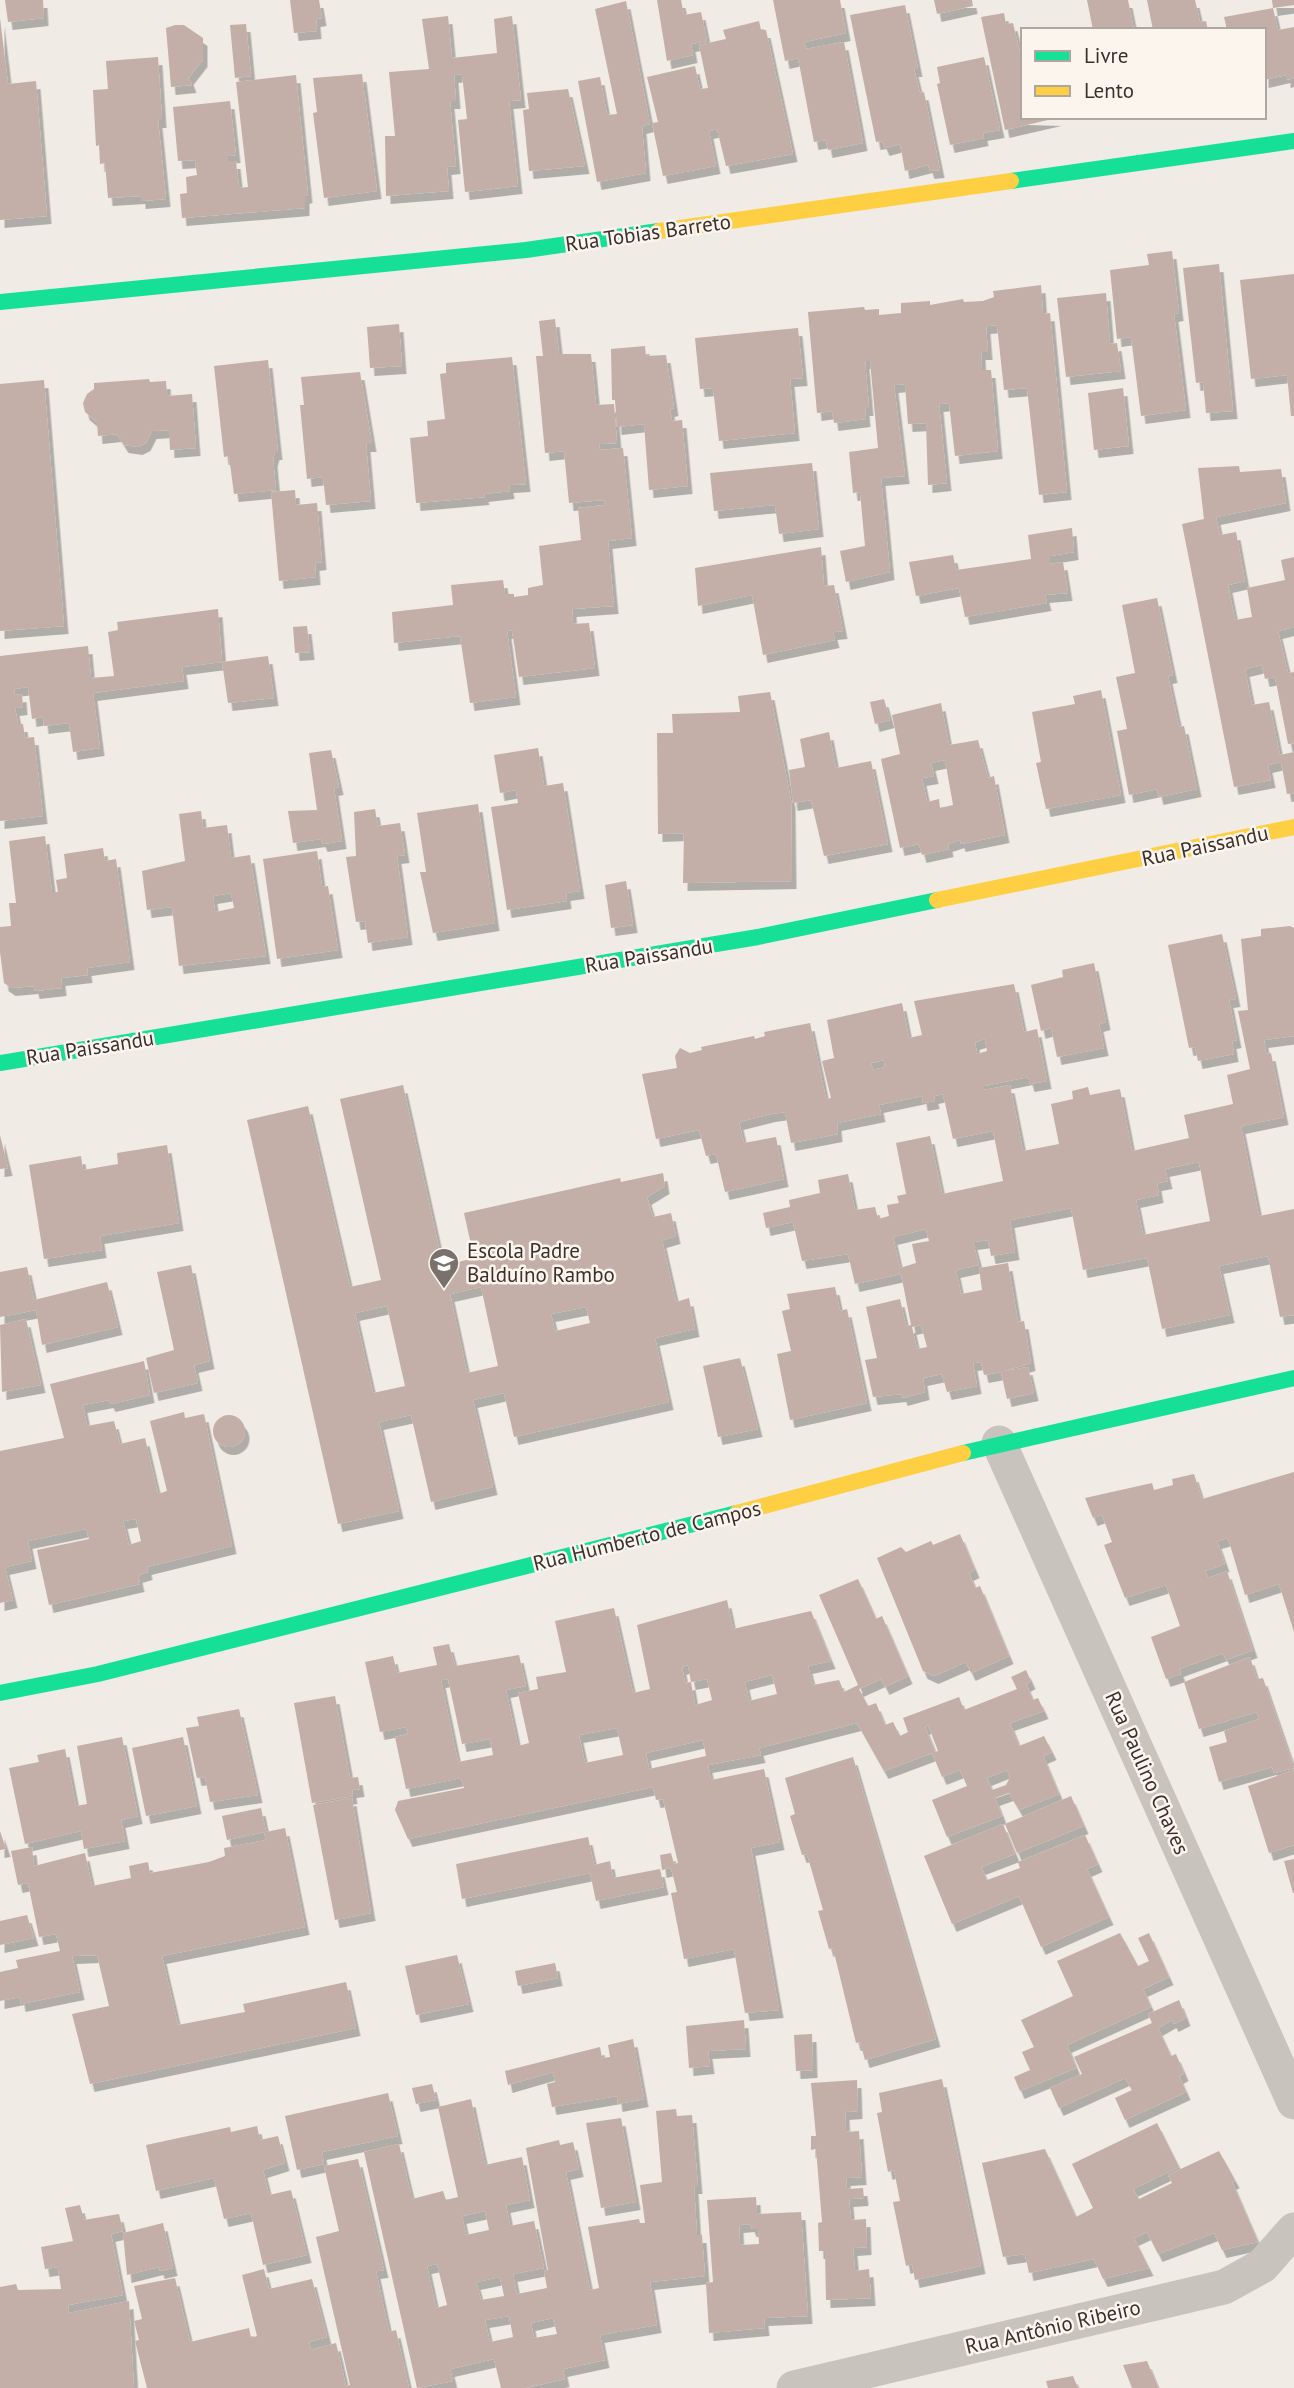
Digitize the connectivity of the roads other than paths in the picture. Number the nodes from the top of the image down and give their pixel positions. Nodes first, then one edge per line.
1 (1294, 141) edge
2 (0, 302) edge
3 (1294, 827) edge
4 (0, 1063) edge
5 (1294, 1378) edge
6 (999, 1443) junction
7 (0, 1693) edge
8 (1294, 2102) edge
9 (1294, 2230) edge
10 (794, 2388) edge

1 - 2 street, Rua Tobias Barreto
3 - 4 street, Rua Paissandu
5 - 6 street, Rua Humberto de Campos
6 - 7 street, Rua Humberto de Campos
6 - 8 street, Rua Paulino Chaves
9 - 10 street, Rua Antônio Ribeiro

